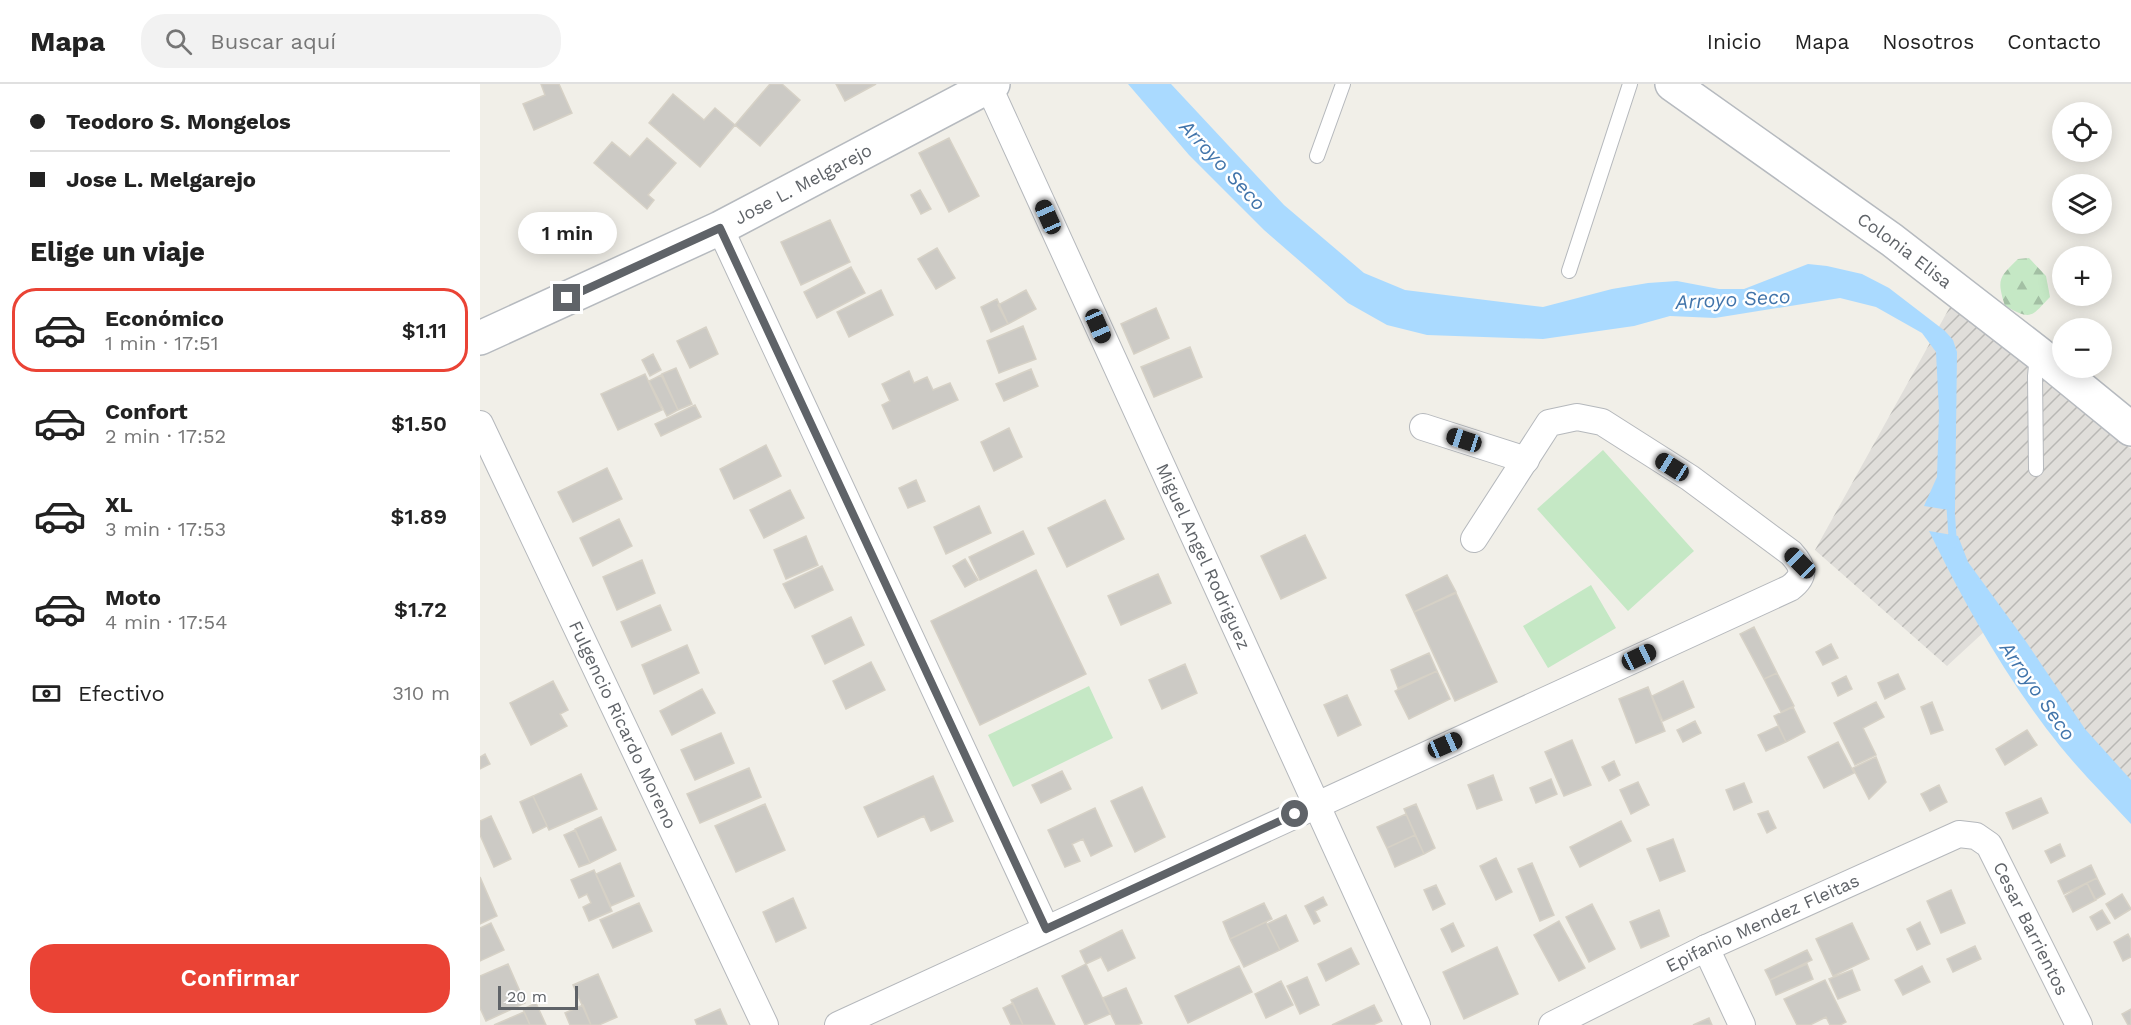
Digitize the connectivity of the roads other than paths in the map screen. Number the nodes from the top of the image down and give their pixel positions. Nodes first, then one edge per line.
1 (1343, 84) edge
2 (1630, 84) edge
3 (1672, 84) edge
4 (991, 85) edge
5 (1317, 156) dead end
6 (720, 228) junction
7 (1569, 271) dead end
8 (480, 338) edge
9 (2037, 353) junction
10 (480, 424) edge
11 (1423, 427) dead end
12 (2131, 429) edge
13 (1526, 460) junction
14 (2036, 469) dead end
15 (1474, 539) dead end
16 (1315, 804) junction
17 (1976, 836) joint
18 (1046, 929) junction
19 (1706, 948) junction
20 (765, 1025) edge
21 (838, 1025) edge
22 (1417, 1025) edge
23 (1552, 1025) edge
24 (1742, 1025) edge
25 (2079, 1025) edge

1 - 5 lane
2 - 7 lane
3 - 9 street, Colonia Elisa
4 - 6 street, Jose L. Melgarejo
4 - 16 street, Miguel Angel Rodriguez
6 - 8 street, Jose L. Melgarejo
6 - 18 street
9 - 12 street, Colonia Elisa
9 - 14 lane
10 - 20 street, Fulgencio Ricardo Moreno
11 - 13 street
13 - 15 street
13 - 16 street
16 - 18 street
16 - 22 street, Miguel Angel Rodriguez
17 - 19 street, Epifanio Mendez Fleitas
17 - 25 street, Cesar Barrientos
18 - 21 street
19 - 23 street, Epifanio Mendez Fleitas
19 - 24 street

